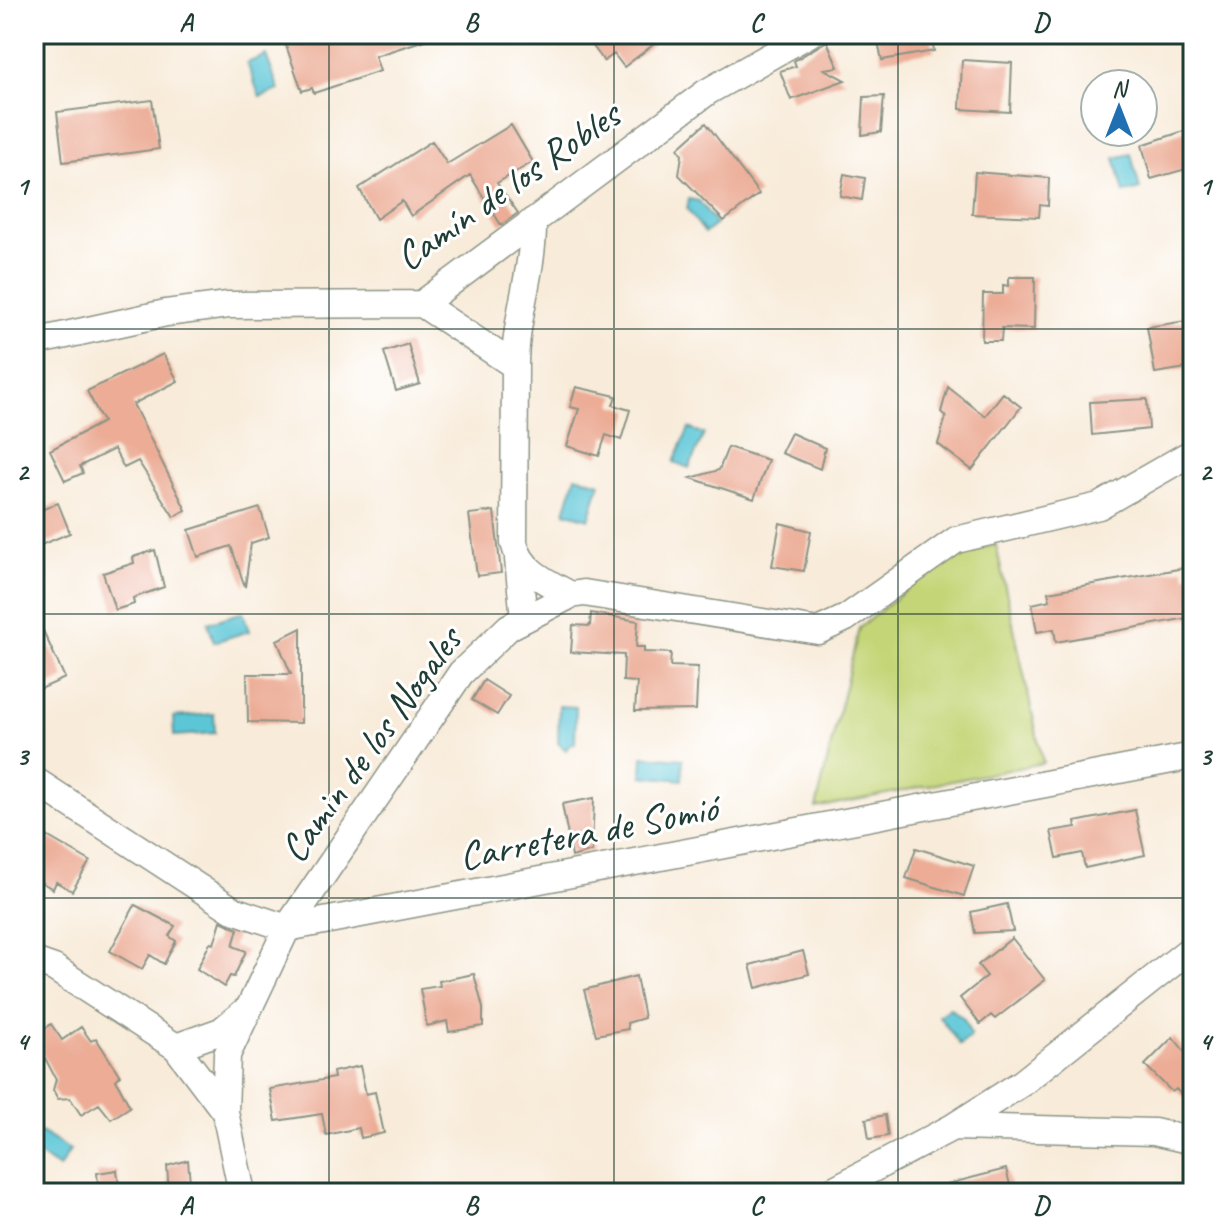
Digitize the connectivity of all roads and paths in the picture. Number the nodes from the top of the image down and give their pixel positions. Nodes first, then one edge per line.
1 (809, 34) edge
2 (533, 221) junction
3 (422, 304) junction
4 (34, 342) edge
5 (515, 366) junction
6 (1193, 452) edge
7 (518, 559) junction
8 (571, 595) junction
9 (524, 619) junction
10 (1193, 756) edge
11 (34, 780) edge
12 (287, 928) junction
13 (1193, 947) edge
14 (34, 961) edge
15 (247, 1010) junction
16 (176, 1047) junction
17 (225, 1112) junction
18 (953, 1127) junction
19 (1193, 1141) edge
20 (242, 1193) edge
21 (827, 1193) edge

1 - 2 street, Camín de los Robles
2 - 3 street, Camín de los Robles
2 - 5 street
3 - 4 street, Camín de los Robles
3 - 5 street
5 - 7 street
6 - 8 street
7 - 8 street
7 - 9 street
8 - 9 street, Camin de los Nogales
9 - 12 street, Camin de los Nogales
10 - 12 street, Carretera de Somió
11 - 12 street, Carretera de Somió
12 - 15 street, Camin de los Nogales
13 - 18 street
14 - 16 street
15 - 16 street
15 - 17 street, Camin de los Nogales
16 - 17 street
17 - 20 street
18 - 19 street
18 - 21 street

